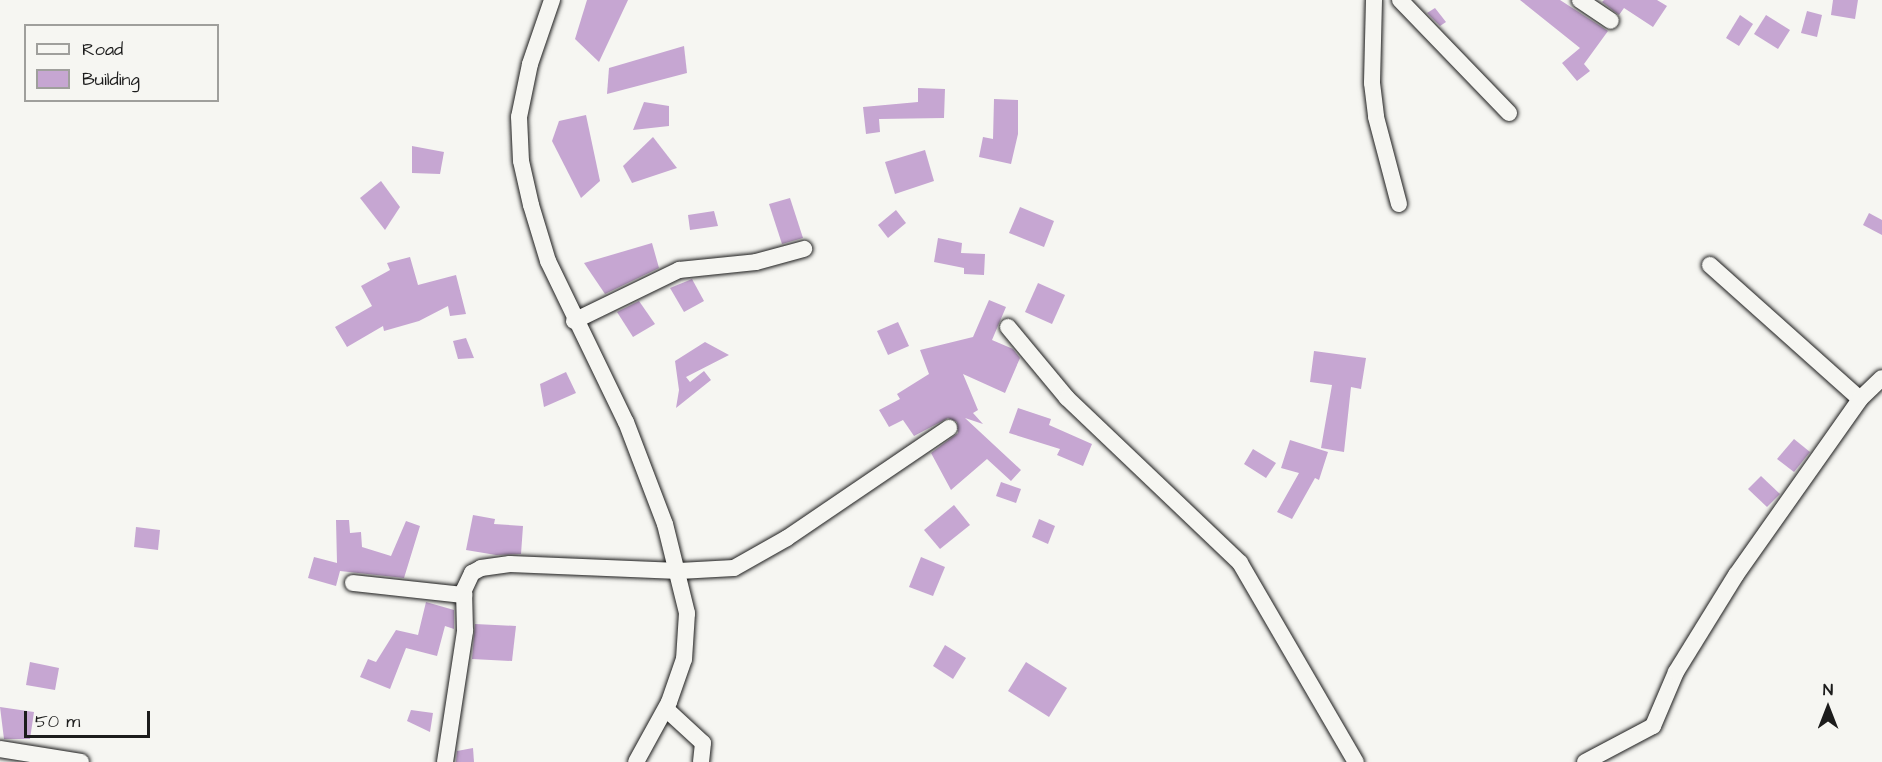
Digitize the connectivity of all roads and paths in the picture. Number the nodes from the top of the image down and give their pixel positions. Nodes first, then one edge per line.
1 (552, 0) edge
2 (1374, 0) edge
3 (1400, 0) edge
4 (1580, 0) edge
5 (1611, 21) dead end
6 (1509, 113) dead end
7 (1399, 204) dead end
8 (804, 249) dead end
9 (1710, 265) dead end
10 (574, 321) junction
11 (1008, 327) dead end
12 (1882, 378) edge
13 (1860, 399) junction
14 (949, 428) dead end
15 (679, 572) junction
16 (353, 583) dead end
17 (464, 595) junction
18 (666, 709) junction
19 (0, 749) edge
20 (81, 762) edge
21 (445, 762) edge
22 (636, 762) edge
23 (701, 762) edge
24 (1356, 762) edge
25 (1585, 762) edge

1 - 10 street
2 - 7 street
3 - 6 street
4 - 5 street
8 - 10 street
9 - 13 street
10 - 15 street
11 - 24 street
12 - 13 street
13 - 25 street
14 - 15 street
15 - 17 street
15 - 18 street
16 - 17 street
17 - 21 street
18 - 22 street
18 - 23 street
19 - 20 street

